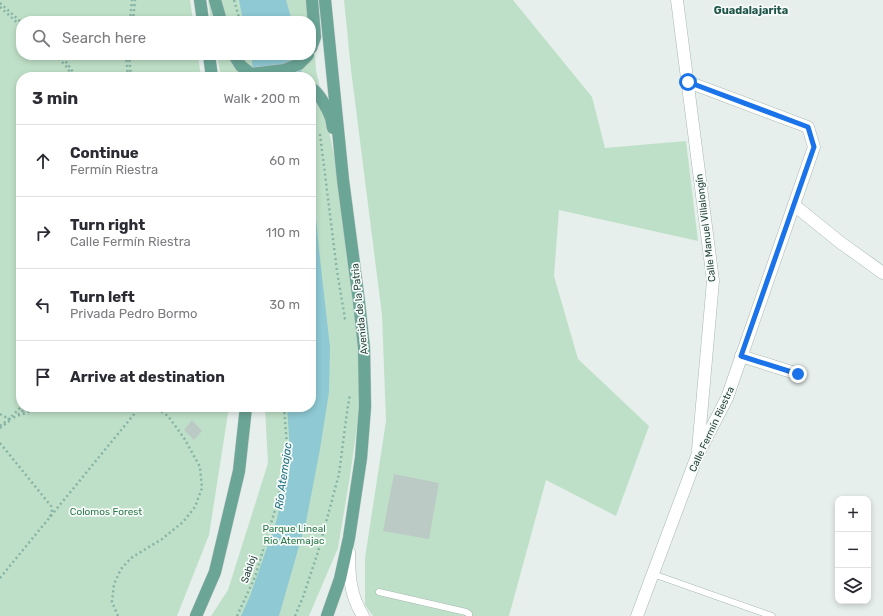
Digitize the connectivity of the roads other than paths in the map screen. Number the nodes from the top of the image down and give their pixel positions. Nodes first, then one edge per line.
1 (200, 0) edge
2 (215, 0) edge
3 (312, 0) edge
4 (325, 0) edge
5 (677, 0) edge
6 (202, 16) edge
7 (220, 16) edge
8 (313, 16) edge
9 (210, 60) edge
10 (237, 60) edge
11 (303, 60) edge
12 (211, 72) edge
13 (248, 72) edge
14 (268, 72) edge
15 (688, 82) junction
16 (316, 92) edge
17 (343, 180) junction
18 (794, 205) junction
19 (883, 273) edge
20 (741, 356) junction
21 (798, 374) dead end
22 (245, 412) edge
23 (697, 456) junction
24 (350, 538) junction
25 (653, 574) junction
26 (378, 592) dead end
27 (196, 616) edge
28 (327, 616) edge
29 (363, 616) edge
30 (469, 616) edge
31 (637, 616) edge
32 (772, 616) edge

1 - 6 main road
2 - 7 main road
3 - 8 main road
4 - 17 main road, Avenida de la Patria
5 - 15 street, Calle Manuel Villalongín
9 - 12 main road
10 - 13 main road, bridge
11 - 14 main road, bridge
15 - 18 street, Calle Fermín Riestra
15 - 23 street, Calle Manuel Villalongín
16 - 17 main road
17 - 24 main road, Avenida de la Patria
18 - 19 street
18 - 20 street, Calle Fermín Riestra
20 - 21 street
20 - 23 street, Calle Fermín Riestra
22 - 27 main road
23 - 25 street, Calle Fermín Riestra
24 - 28 main road, Avenida de la Patria
24 - 29 street
25 - 31 street, Calle Fermín Riestra
25 - 32 lane
26 - 30 lane

